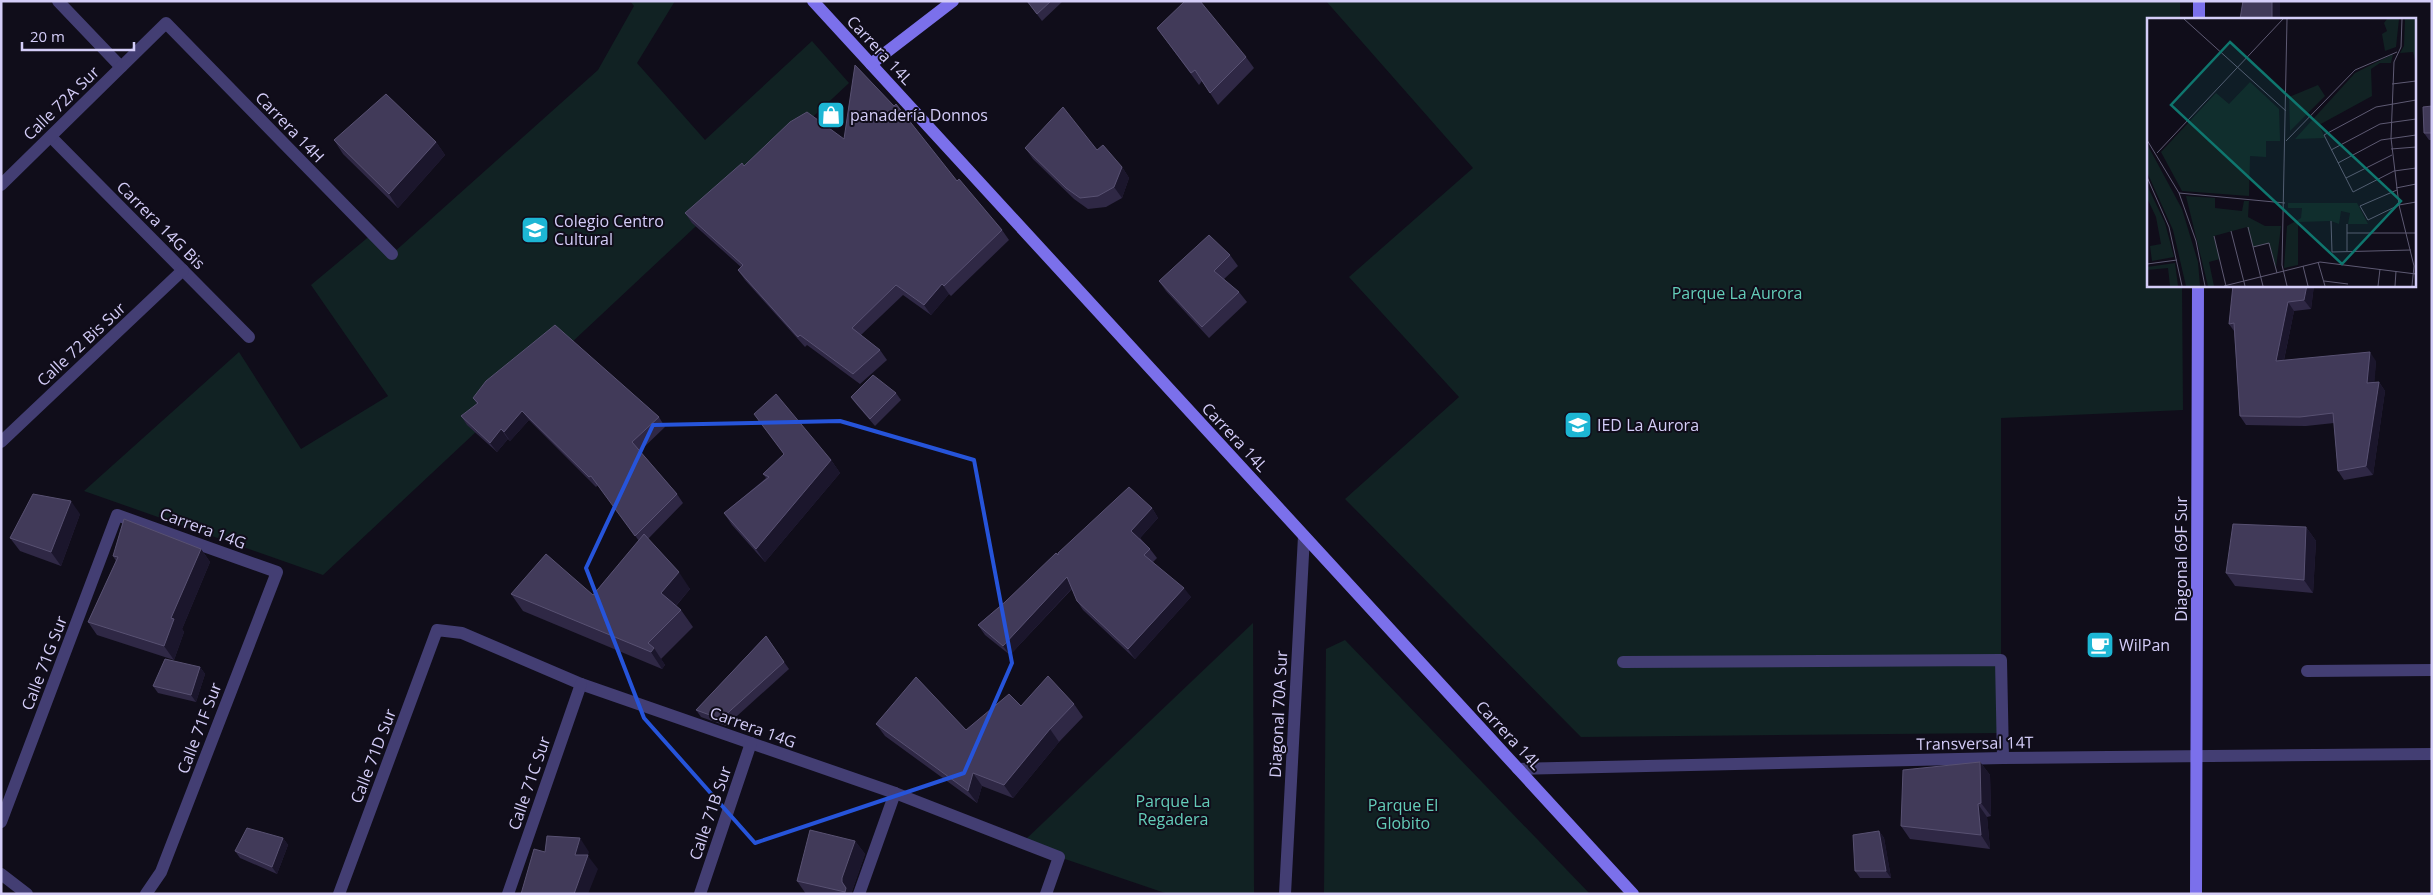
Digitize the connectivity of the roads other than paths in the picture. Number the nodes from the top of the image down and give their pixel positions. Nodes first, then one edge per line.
1 (58, 1) edge
2 (813, 1) edge
3 (953, 1) edge
4 (2199, 1) edge
5 (2199, 18) edge
6 (166, 24) joint
7 (871, 64) junction
8 (122, 67) junction
9 (51, 137) junction
10 (1, 185) edge
11 (392, 254) dead end
12 (183, 270) junction
13 (2198, 286) edge
14 (249, 337) dead end
15 (1, 442) edge
16 (117, 515) joint
17 (1304, 536) junction
18 (277, 572) joint
19 (437, 630) joint
20 (1623, 662) dead end
21 (2432, 670) edge
22 (2307, 671) dead end
23 (582, 684) junction
24 (751, 743) junction
25 (2432, 754) edge
26 (2197, 756) junction
27 (2003, 758) junction
28 (1518, 769) junction
29 (895, 792) junction
30 (1, 822) edge
31 (1, 874) edge
32 (27, 894) edge
33 (146, 894) edge
34 (339, 894) edge
35 (508, 894) edge
36 (700, 894) edge
37 (860, 894) edge
38 (1046, 894) edge
39 (1286, 894) edge
40 (1633, 894) edge
41 (2196, 894) edge

1 - 8 street
2 - 7 street, Carrera 14L
3 - 7 street
4 - 5 street
6 - 8 street, Calle 72A Sur
6 - 11 street, Carrera 14H
7 - 17 street, Carrera 14L
8 - 9 street, Calle 72A Sur
9 - 10 street, Calle 72A Sur
9 - 12 street, Carrera 14G Bis
12 - 14 street, Carrera 14G Bis
12 - 15 street, Calle 72 Bis Sur
13 - 26 street, Diagonal 69F Sur
16 - 18 street, Carrera 14G
16 - 30 street, Calle 71G Sur
17 - 28 street, Carrera 14L
17 - 39 street, Diagonal 70A Sur
18 - 33 street, Calle 71F Sur
19 - 23 street, Carrera 14G
19 - 34 street, Calle 71D Sur
20 - 27 street
21 - 22 street
23 - 24 street, Carrera 14G
23 - 35 street, Calle 71C Sur
24 - 29 street, Carrera 14G
24 - 36 street, Calle 71B Sur
25 - 26 street, Transversal 14T
26 - 27 street, Transversal 14T
26 - 41 street, Diagonal 69F Sur
27 - 28 street, Transversal 14T
28 - 40 street, Carrera 14L
29 - 37 street
29 - 38 street, Carrera 14G
31 - 32 street

